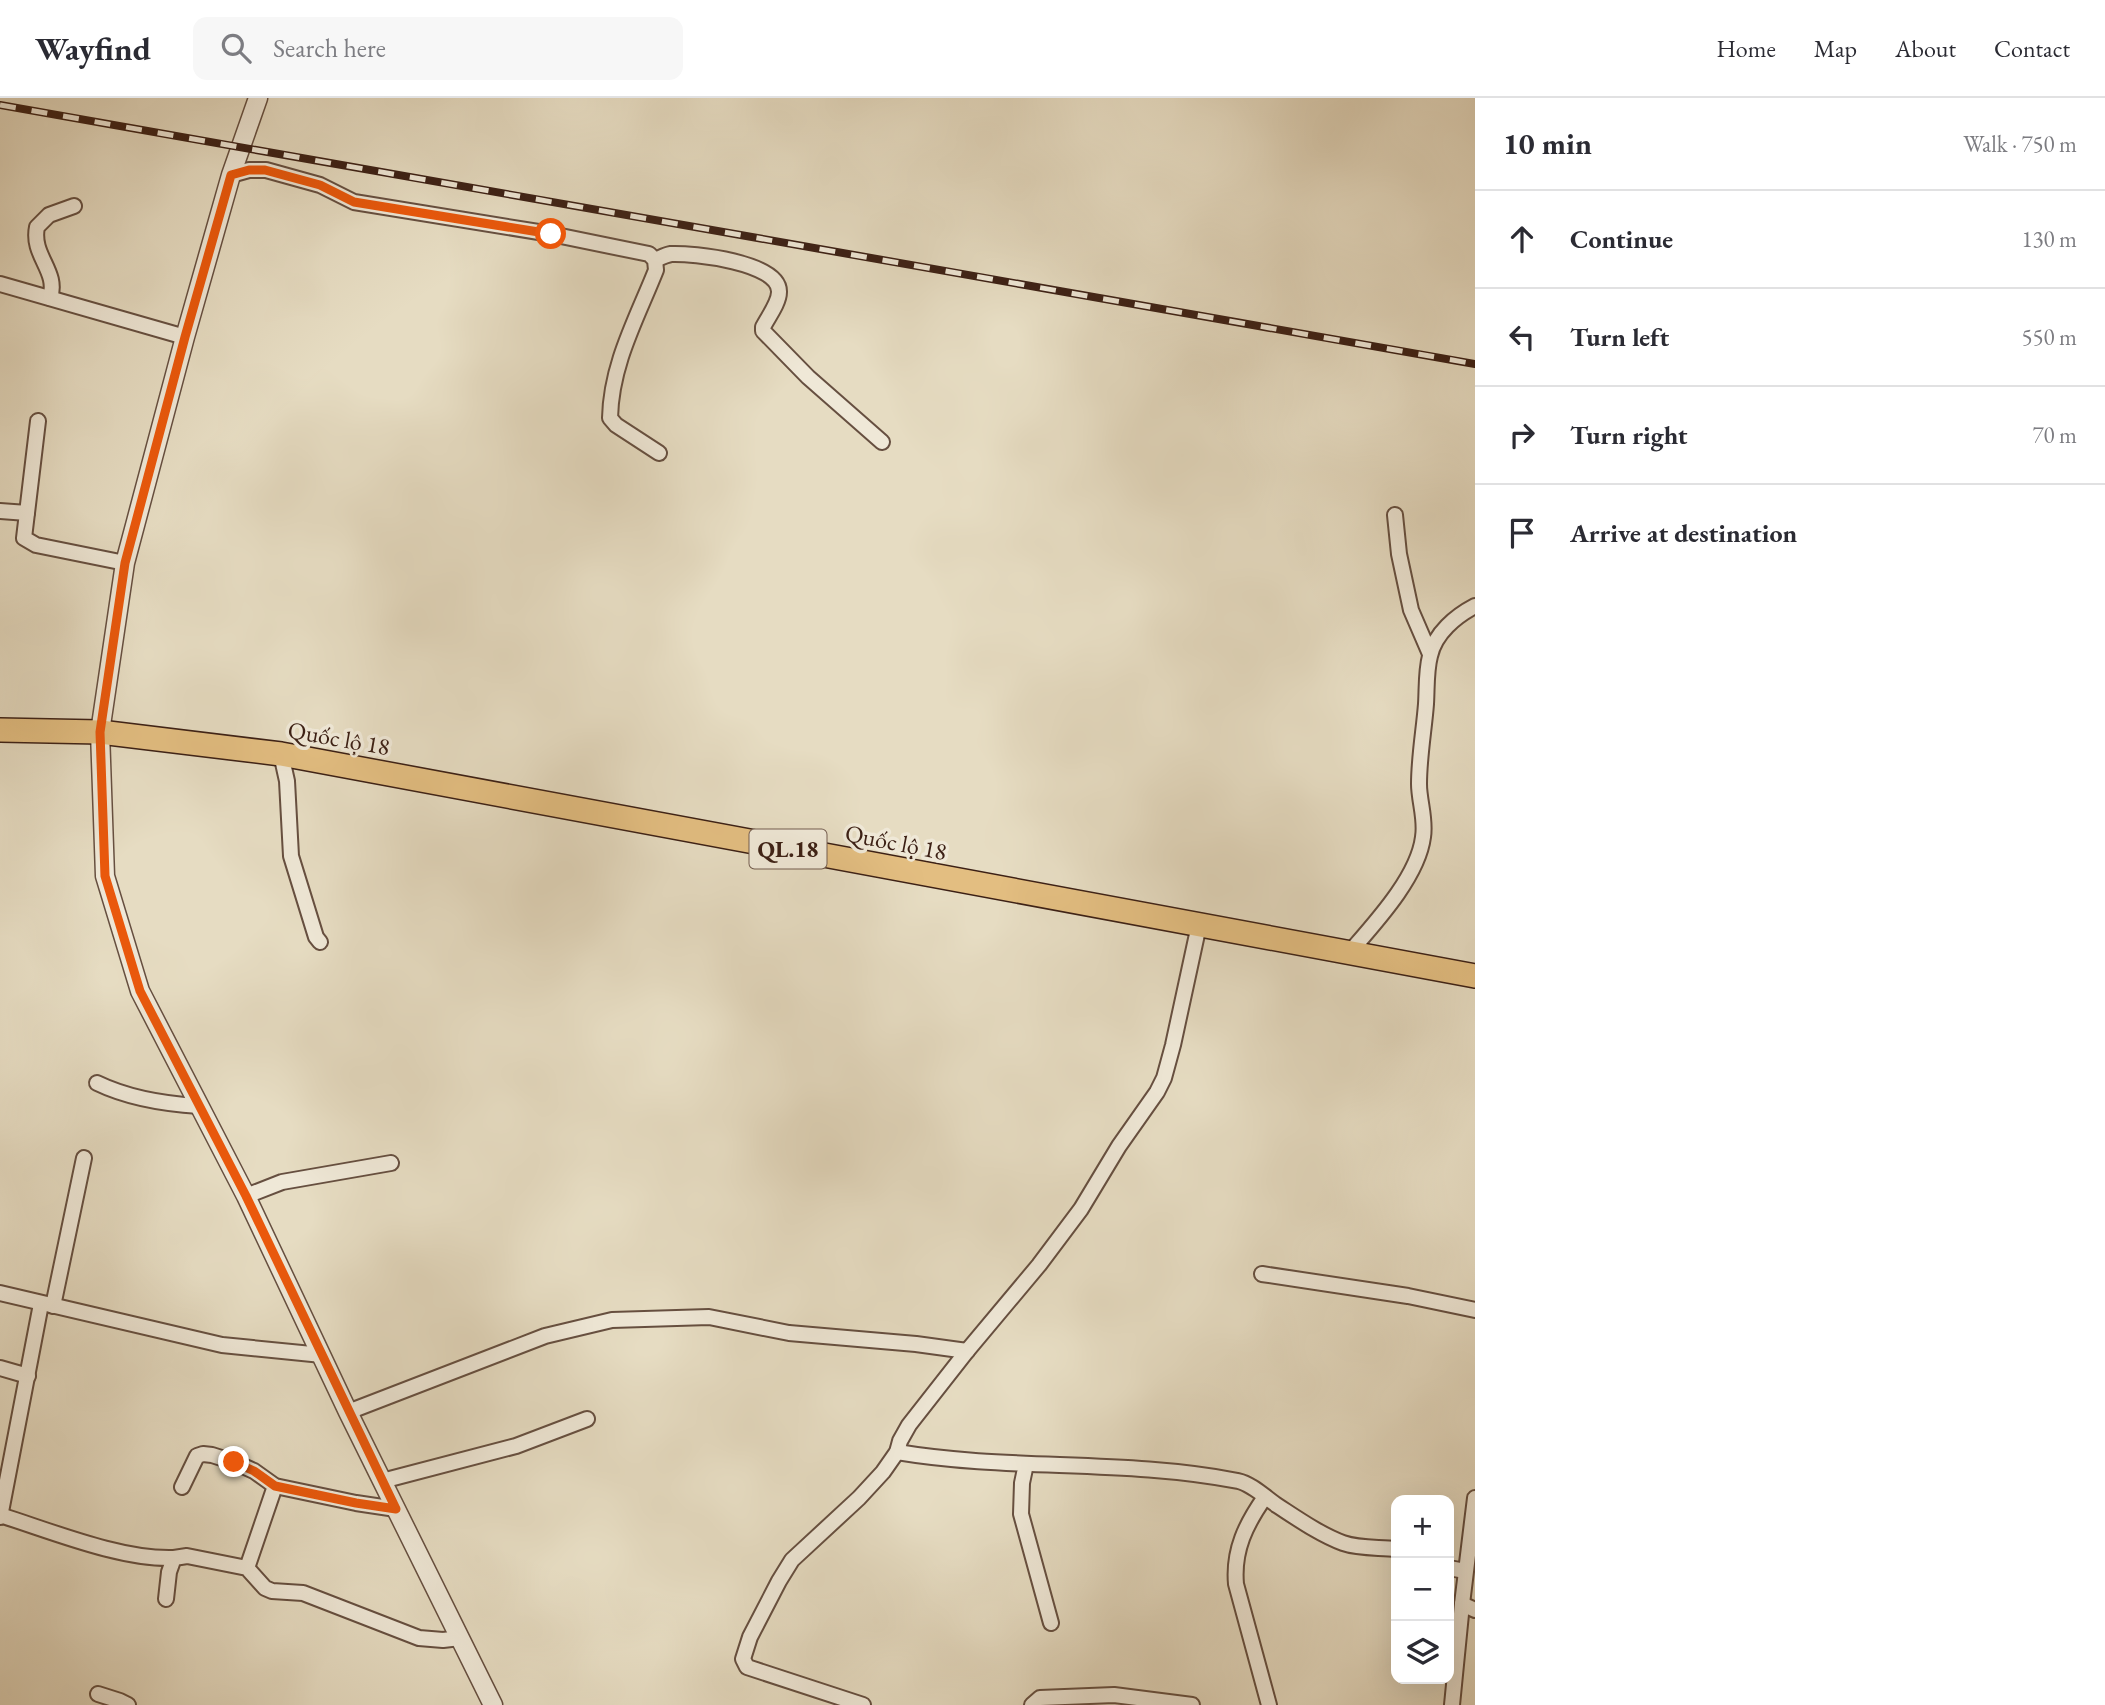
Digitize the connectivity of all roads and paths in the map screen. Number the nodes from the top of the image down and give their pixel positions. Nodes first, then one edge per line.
1 (258, 98) edge
2 (231, 175) junction
3 (74, 205) dead end
4 (655, 260) junction
5 (0, 284) edge
6 (50, 298) junction
7 (185, 337) junction
8 (38, 421) dead end
9 (882, 442) dead end
10 (659, 453) dead end
11 (0, 511) edge
12 (27, 513) junction
13 (1395, 515) dead end
14 (125, 563) junction
15 (1475, 606) edge
16 (1430, 654) junction
17 (0, 730) edge
18 (100, 732) junction
19 (281, 754) junction
20 (1199, 925) junction
21 (320, 942) dead end
22 (1349, 953) junction
23 (1475, 976) edge
24 (97, 1083) dead end
25 (199, 1106) junction
26 (84, 1158) dead end
27 (391, 1163) dead end
28 (246, 1196) junction
29 (1262, 1274) dead end
30 (0, 1293) edge
31 (47, 1305) junction
32 (1475, 1310) edge
33 (967, 1351) junction
34 (321, 1355) junction
35 (0, 1368) edge
36 (28, 1376) junction
37 (348, 1412) junction
38 (587, 1419) dead end
39 (897, 1452) junction
40 (1026, 1464) junction
41 (383, 1481) junction
42 (275, 1486) junction
43 (182, 1488) dead end
44 (1265, 1497) junction
45 (1475, 1498) edge
46 (396, 1509) junction
47 (0, 1516) edge
48 (1391, 1549) edge
49 (174, 1558) junction
50 (247, 1568) junction
51 (1454, 1569) edge
52 (1465, 1571) junction
53 (166, 1599) dead end
54 (1468, 1607) edge
55 (1051, 1623) dead end
56 (460, 1638) junction
57 (98, 1694) dead end
58 (128, 1705) edge
59 (493, 1705) edge
60 (863, 1705) edge
61 (1032, 1705) edge
62 (1192, 1705) edge
63 (1269, 1705) edge
64 (1452, 1705) edge

1 - 2 street
2 - 4 street
2 - 7 street
3 - 6 street
4 - 9 street
4 - 10 street
5 - 6 street
6 - 7 street
7 - 14 street
8 - 12 street
11 - 12 street
12 - 14 street
13 - 16 street
14 - 18 street
15 - 16 street
16 - 22 street
17 - 18 highway, QL.18
18 - 19 highway, Quốc lộ 18 / QL.18
18 - 25 street
19 - 20 highway, Quốc lộ 18 / QL.18
19 - 21 street
20 - 22 highway, Quốc lộ 18 / QL.18
20 - 33 street
22 - 23 highway, Quốc lộ 18 / QL.18
24 - 25 street
25 - 28 street
26 - 31 street
27 - 28 street
28 - 34 street
29 - 32 street
30 - 31 street
31 - 34 street
31 - 36 street
33 - 37 street
33 - 39 street
34 - 37 street
35 - 36 street
36 - 47 street
37 - 41 street
38 - 41 street
39 - 40 street
39 - 60 street
40 - 44 street
40 - 55 street
41 - 46 street
42 - 43 street
42 - 46 street
42 - 50 street
44 - 48 street
44 - 63 street
45 - 52 street
46 - 56 street
47 - 49 street
49 - 50 street
49 - 53 street
50 - 56 street
51 - 52 street
52 - 54 street
54 - 64 street
56 - 59 street
57 - 58 street
61 - 62 street

